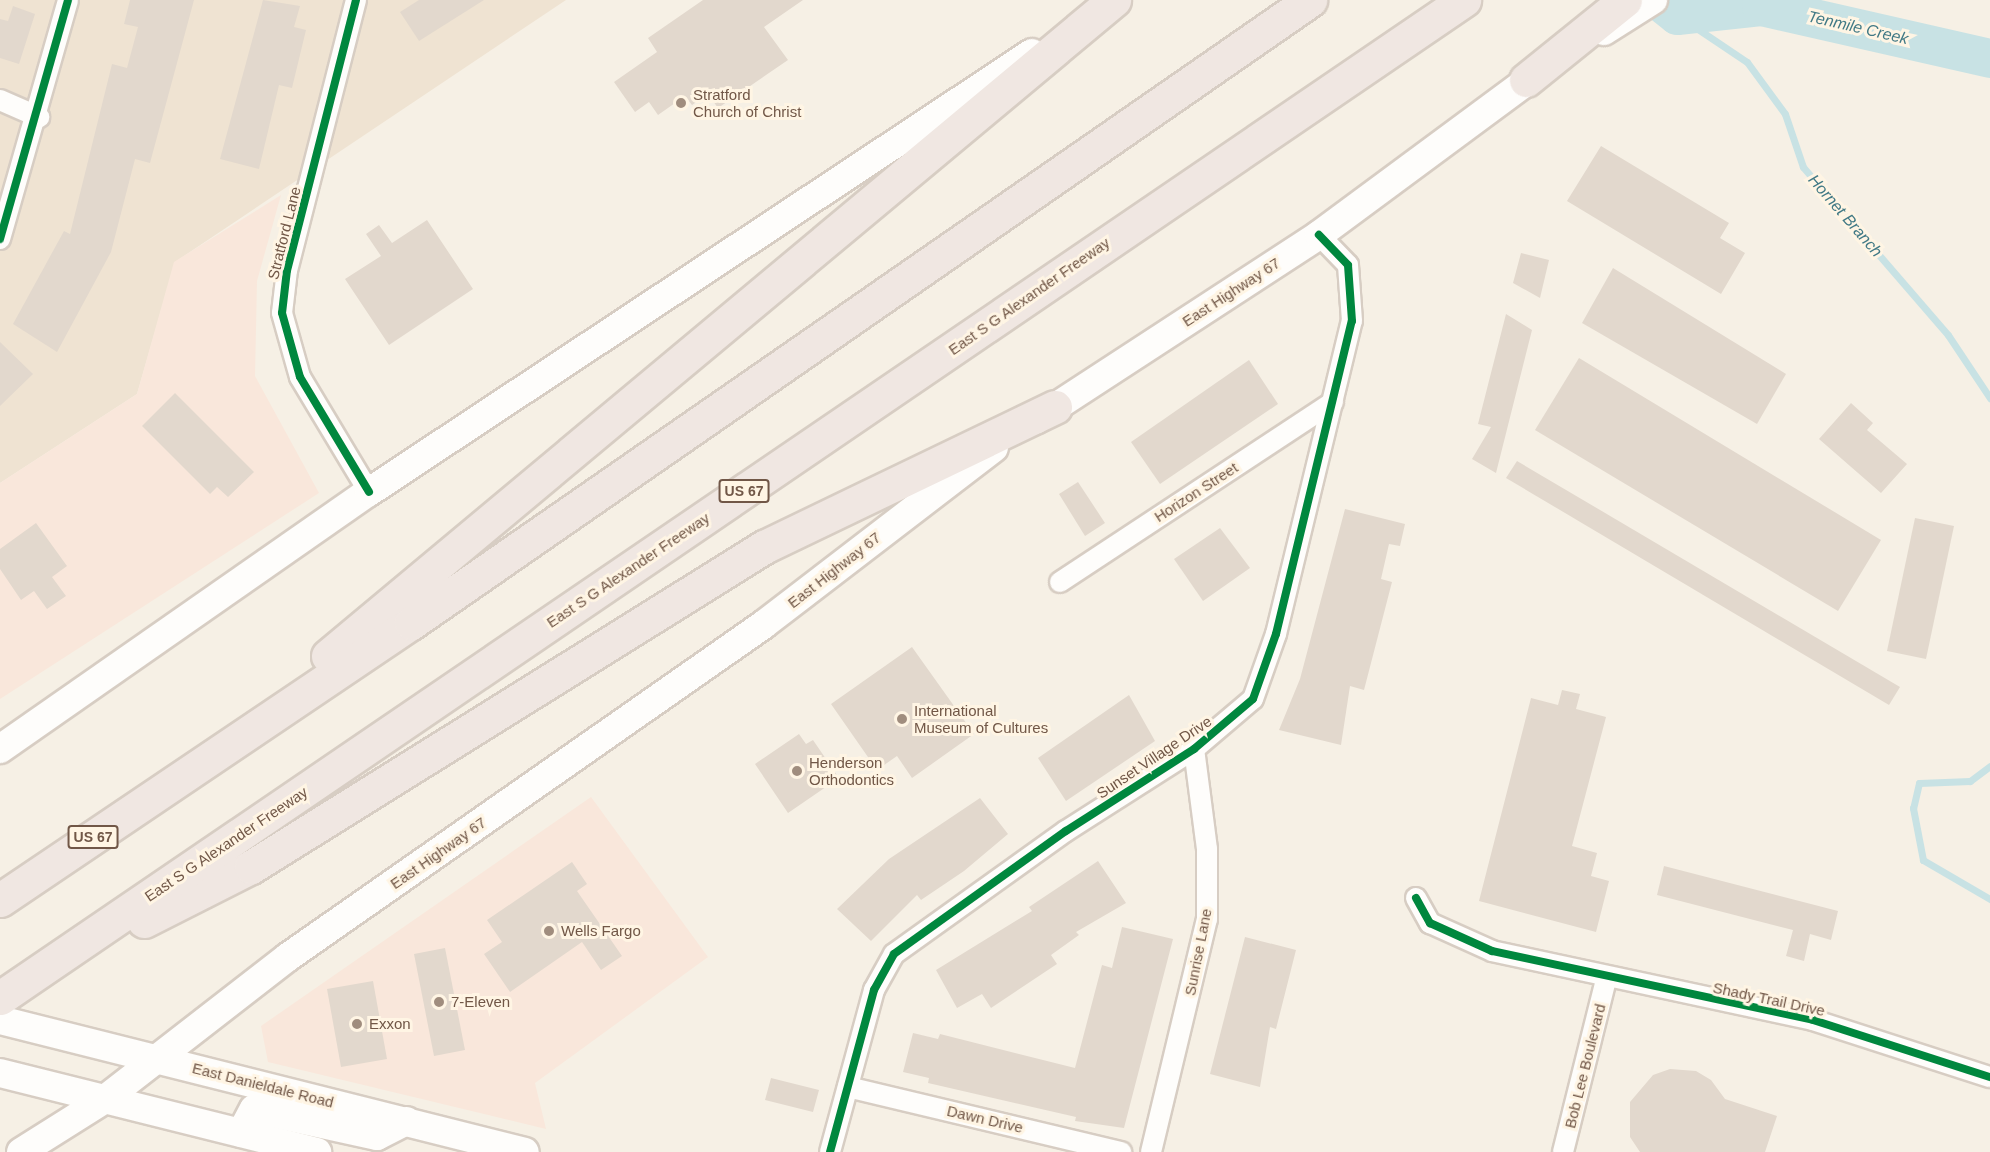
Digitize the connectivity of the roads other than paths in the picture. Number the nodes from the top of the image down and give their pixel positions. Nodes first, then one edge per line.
1 (68, 0) edge
2 (356, 0) edge
3 (1113, 0) edge
4 (1310, 0) edge
5 (1464, 0) edge
6 (1625, 0) edge
7 (1653, 0) edge
8 (1526, 80) junction
9 (0, 100) edge
10 (39, 117) junction
11 (1318, 235) junction
12 (0, 239) edge
13 (1333, 402) junction
14 (1055, 407) junction
15 (369, 492) junction
16 (1060, 582) dead end
17 (0, 749) edge
18 (1194, 749) junction
19 (187, 774) junction
20 (1416, 898) dead end
21 (0, 900) edge
22 (1606, 980) junction
23 (12, 990) edge
24 (0, 1020) edge
25 (159, 1059) junction
26 (9, 1075) edge
27 (1990, 1077) edge
28 (848, 1087) junction
29 (105, 1099) junction
30 (406, 1121) junction
31 (241, 1133) junction
32 (513, 1150) edge
33 (21, 1152) edge
34 (317, 1152) edge
35 (830, 1152) edge
36 (1121, 1152) edge
37 (1151, 1152) edge
38 (1563, 1152) edge

1 - 10 street
2 - 15 street, Stratford Lane
3 - 15 main road
3 - 19 highway
4 - 19 highway, US 67
5 - 23 highway, East S G Alexander Freeway / US 67
6 - 8 highway
7 - 8 main road, East Highway 67
8 - 11 main road, East Highway 67
9 - 10 street
10 - 12 street
11 - 13 street, Sunset Village Drive
11 - 14 main road, East Highway 67
13 - 16 street, Horizon Street
13 - 18 street, Sunset Village Drive
14 - 23 highway
14 - 25 main road, East Highway 67
15 - 17 main road
18 - 28 street, Sunset Village Drive
18 - 37 street, Sunrise Lane
19 - 21 highway, US 67
20 - 22 street, Shady Trail Drive
22 - 27 street, Shady Trail Drive
22 - 38 street, Bob Lee Boulevard
24 - 25 main road, East Danieldale Road
25 - 29 main road, East Highway 67
25 - 30 main road, East Danieldale Road
26 - 29 main road
28 - 35 street, Sunset Village Drive
28 - 36 street, Dawn Drive
29 - 31 main road
29 - 33 main road, East Highway 67
30 - 31 main road
30 - 32 main road, East Danieldale Road
31 - 34 main road

